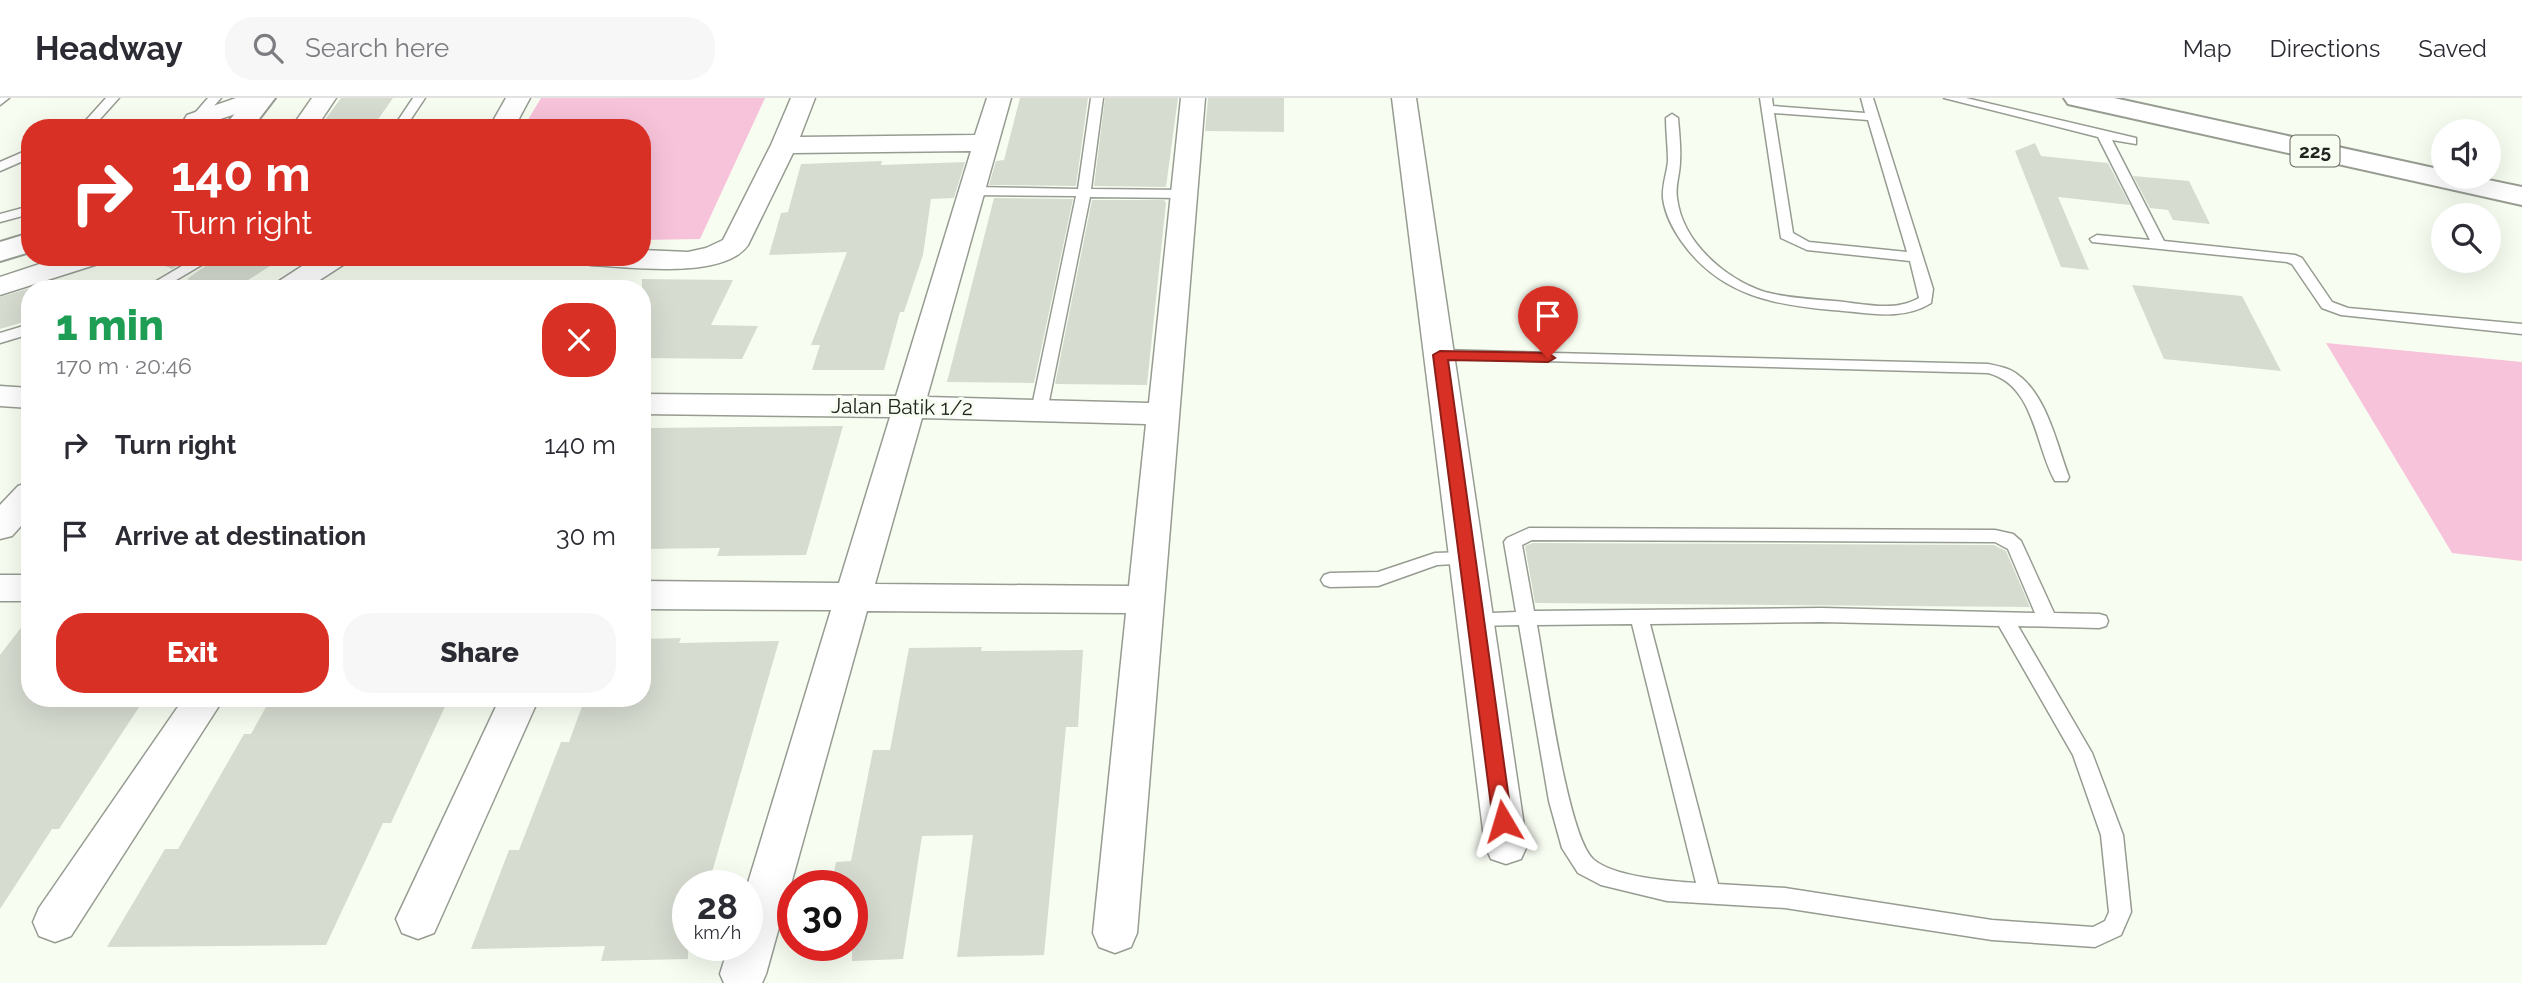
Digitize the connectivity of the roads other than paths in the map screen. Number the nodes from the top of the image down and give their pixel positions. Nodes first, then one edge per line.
1 (113, 98) edge
2 (215, 98) edge
3 (261, 98) edge
4 (324, 98) edge
5 (419, 98) edge
6 (518, 98) edge
7 (803, 98) edge
8 (999, 98) edge
9 (1097, 98) edge
10 (1193, 98) edge
11 (1404, 98) edge
12 (1867, 98) edge
13 (1950, 98) edge
14 (2077, 98) edge
15 (2167, 98) edge
16 (1767, 104) edge
17 (1873, 117) junction
18 (1672, 118) dead end
19 (93, 119) edge
20 (195, 119) edge
21 (204, 119) edge
22 (244, 119) edge
23 (309, 119) edge
24 (405, 119) edge
25 (506, 119) edge
26 (2103, 134) junction
27 (2132, 141) dead end
28 (986, 143) junction
29 (783, 145) junction
30 (2431, 153) edge
31 (21, 157) edge
32 (0, 167) edge
33 (2501, 169) edge
34 (2522, 173) edge
35 (972, 191) junction
36 (1084, 192) junction
37 (1183, 194) junction
38 (2522, 197) edge
39 (21, 212) edge
40 (0, 218) edge
41 (2097, 239) dead end
42 (21, 245) edge
43 (2159, 245) junction
44 (0, 251) edge
45 (1917, 257) junction
46 (651, 259) edge
47 (63, 266) edge
48 (192, 266) edge
49 (322, 266) edge
50 (166, 280) edge
51 (300, 280) edge
52 (0, 286) edge
53 (2522, 329) edge
54 (21, 332) edge
55 (0, 338) edge
56 (1440, 355) junction
57 (0, 396) edge
58 (21, 397) edge
59 (651, 404) edge
60 (908, 407) junction
61 (1039, 411) junction
62 (1162, 414) junction
63 (2061, 477) dead end
64 (21, 504) edge
65 (0, 527) edge
66 (1466, 558) junction
67 (1329, 580) dead end
68 (0, 588) edge
69 (21, 588) edge
70 (651, 595) edge
71 (854, 597) junction
72 (1146, 600) junction
73 (1639, 617) junction
74 (1528, 618) junction
75 (1476, 619) junction
76 (2004, 619) junction
77 (2048, 621) junction
78 (2099, 621) dead end
79 (199, 707) edge
80 (516, 707) edge
81 (1506, 846) dead end
82 (1710, 894) junction
83 (418, 919) dead end
84 (55, 922) dead end
85 (1115, 933) dead end
86 (743, 974) dead end

1 - 19 lane
2 - 20 lane
3 - 21 street
3 - 22 main road
4 - 23 street
5 - 24 lane
6 - 25 street
7 - 29 street
8 - 28 street
9 - 36 lane
10 - 37 street
11 - 56 street
12 - 17 lane
13 - 26 lane
14 - 38 main road, 225
15 - 30 main road, 225
16 - 17 lane
16 - 45 lane
17 - 45 lane
18 - 45 lane
26 - 27 lane
26 - 43 lane
28 - 29 street
28 - 35 street
29 - 46 street
31 - 32 lane
33 - 34 main road
35 - 36 lane
35 - 60 street
36 - 37 lane
36 - 61 lane
37 - 62 street
39 - 40 lane
41 - 43 lane
42 - 44 main road
43 - 53 lane
47 - 52 street
48 - 50 lane
49 - 51 street
54 - 55 lane
56 - 63 lane
56 - 66 street
57 - 58 street
59 - 60 street, Jalan Batik 1/2
60 - 61 street, Jalan Batik 1/2
60 - 71 street
61 - 62 street, Jalan Batik 1/2
62 - 72 street
64 - 65 street
66 - 67 lane
66 - 75 street
68 - 69 street
70 - 71 street
71 - 72 street
71 - 86 street
72 - 85 street
73 - 74 lane
73 - 76 lane
73 - 82 lane
74 - 75 lane
74 - 77 lane
74 - 82 lane
75 - 81 street
76 - 77 lane
76 - 82 lane
77 - 78 lane
79 - 84 street
80 - 83 street

